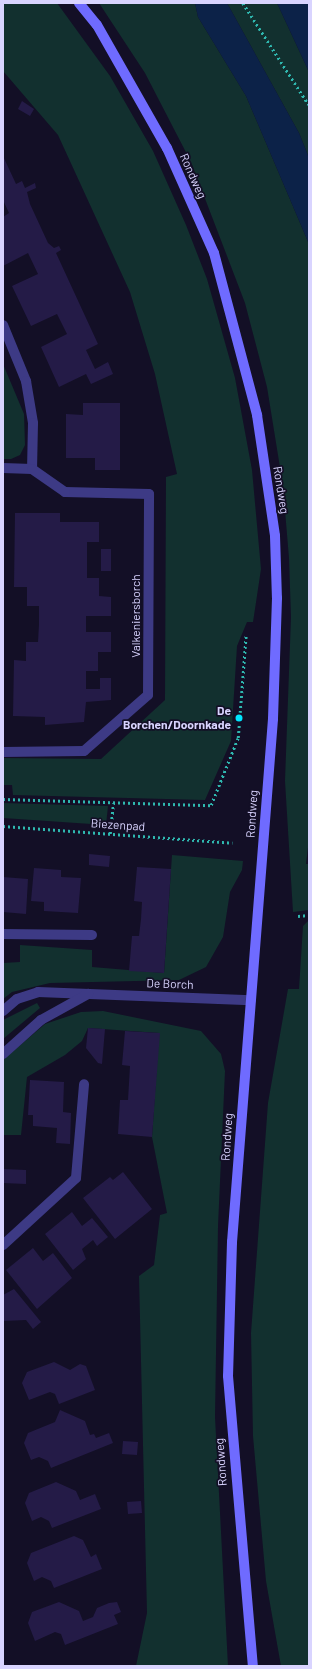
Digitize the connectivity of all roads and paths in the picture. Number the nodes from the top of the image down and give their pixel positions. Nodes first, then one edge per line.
1 (79, 3) edge
2 (243, 3) edge
3 (309, 105) edge
4 (3, 325) edge
5 (3, 468) edge
6 (32, 469) junction
7 (246, 634) dead end
8 (3, 752) edge
9 (3, 799) edge
10 (113, 803) junction
11 (3, 826) edge
12 (110, 834) junction
13 (232, 843) dead end
14 (309, 915) edge
15 (298, 916) dead end
16 (3, 934) edge
17 (92, 935) dead end
18 (88, 994) junction
19 (251, 1000) junction
20 (3, 1011) edge
21 (3, 1054) edge
22 (84, 1084) dead end
23 (3, 1245) edge
24 (253, 1666) edge

1 - 19 main road, Rondweg
2 - 3 path
4 - 6 street
5 - 6 street
6 - 8 street, Valkeniersborch
7 - 10 path
9 - 10 path
10 - 12 path
11 - 12 path, Biezenpad
12 - 13 path, Biezenpad
14 - 15 path
16 - 17 street
18 - 19 street, De Borch
18 - 20 street, De Borch
18 - 21 street
19 - 24 main road, Rondweg
22 - 23 street

